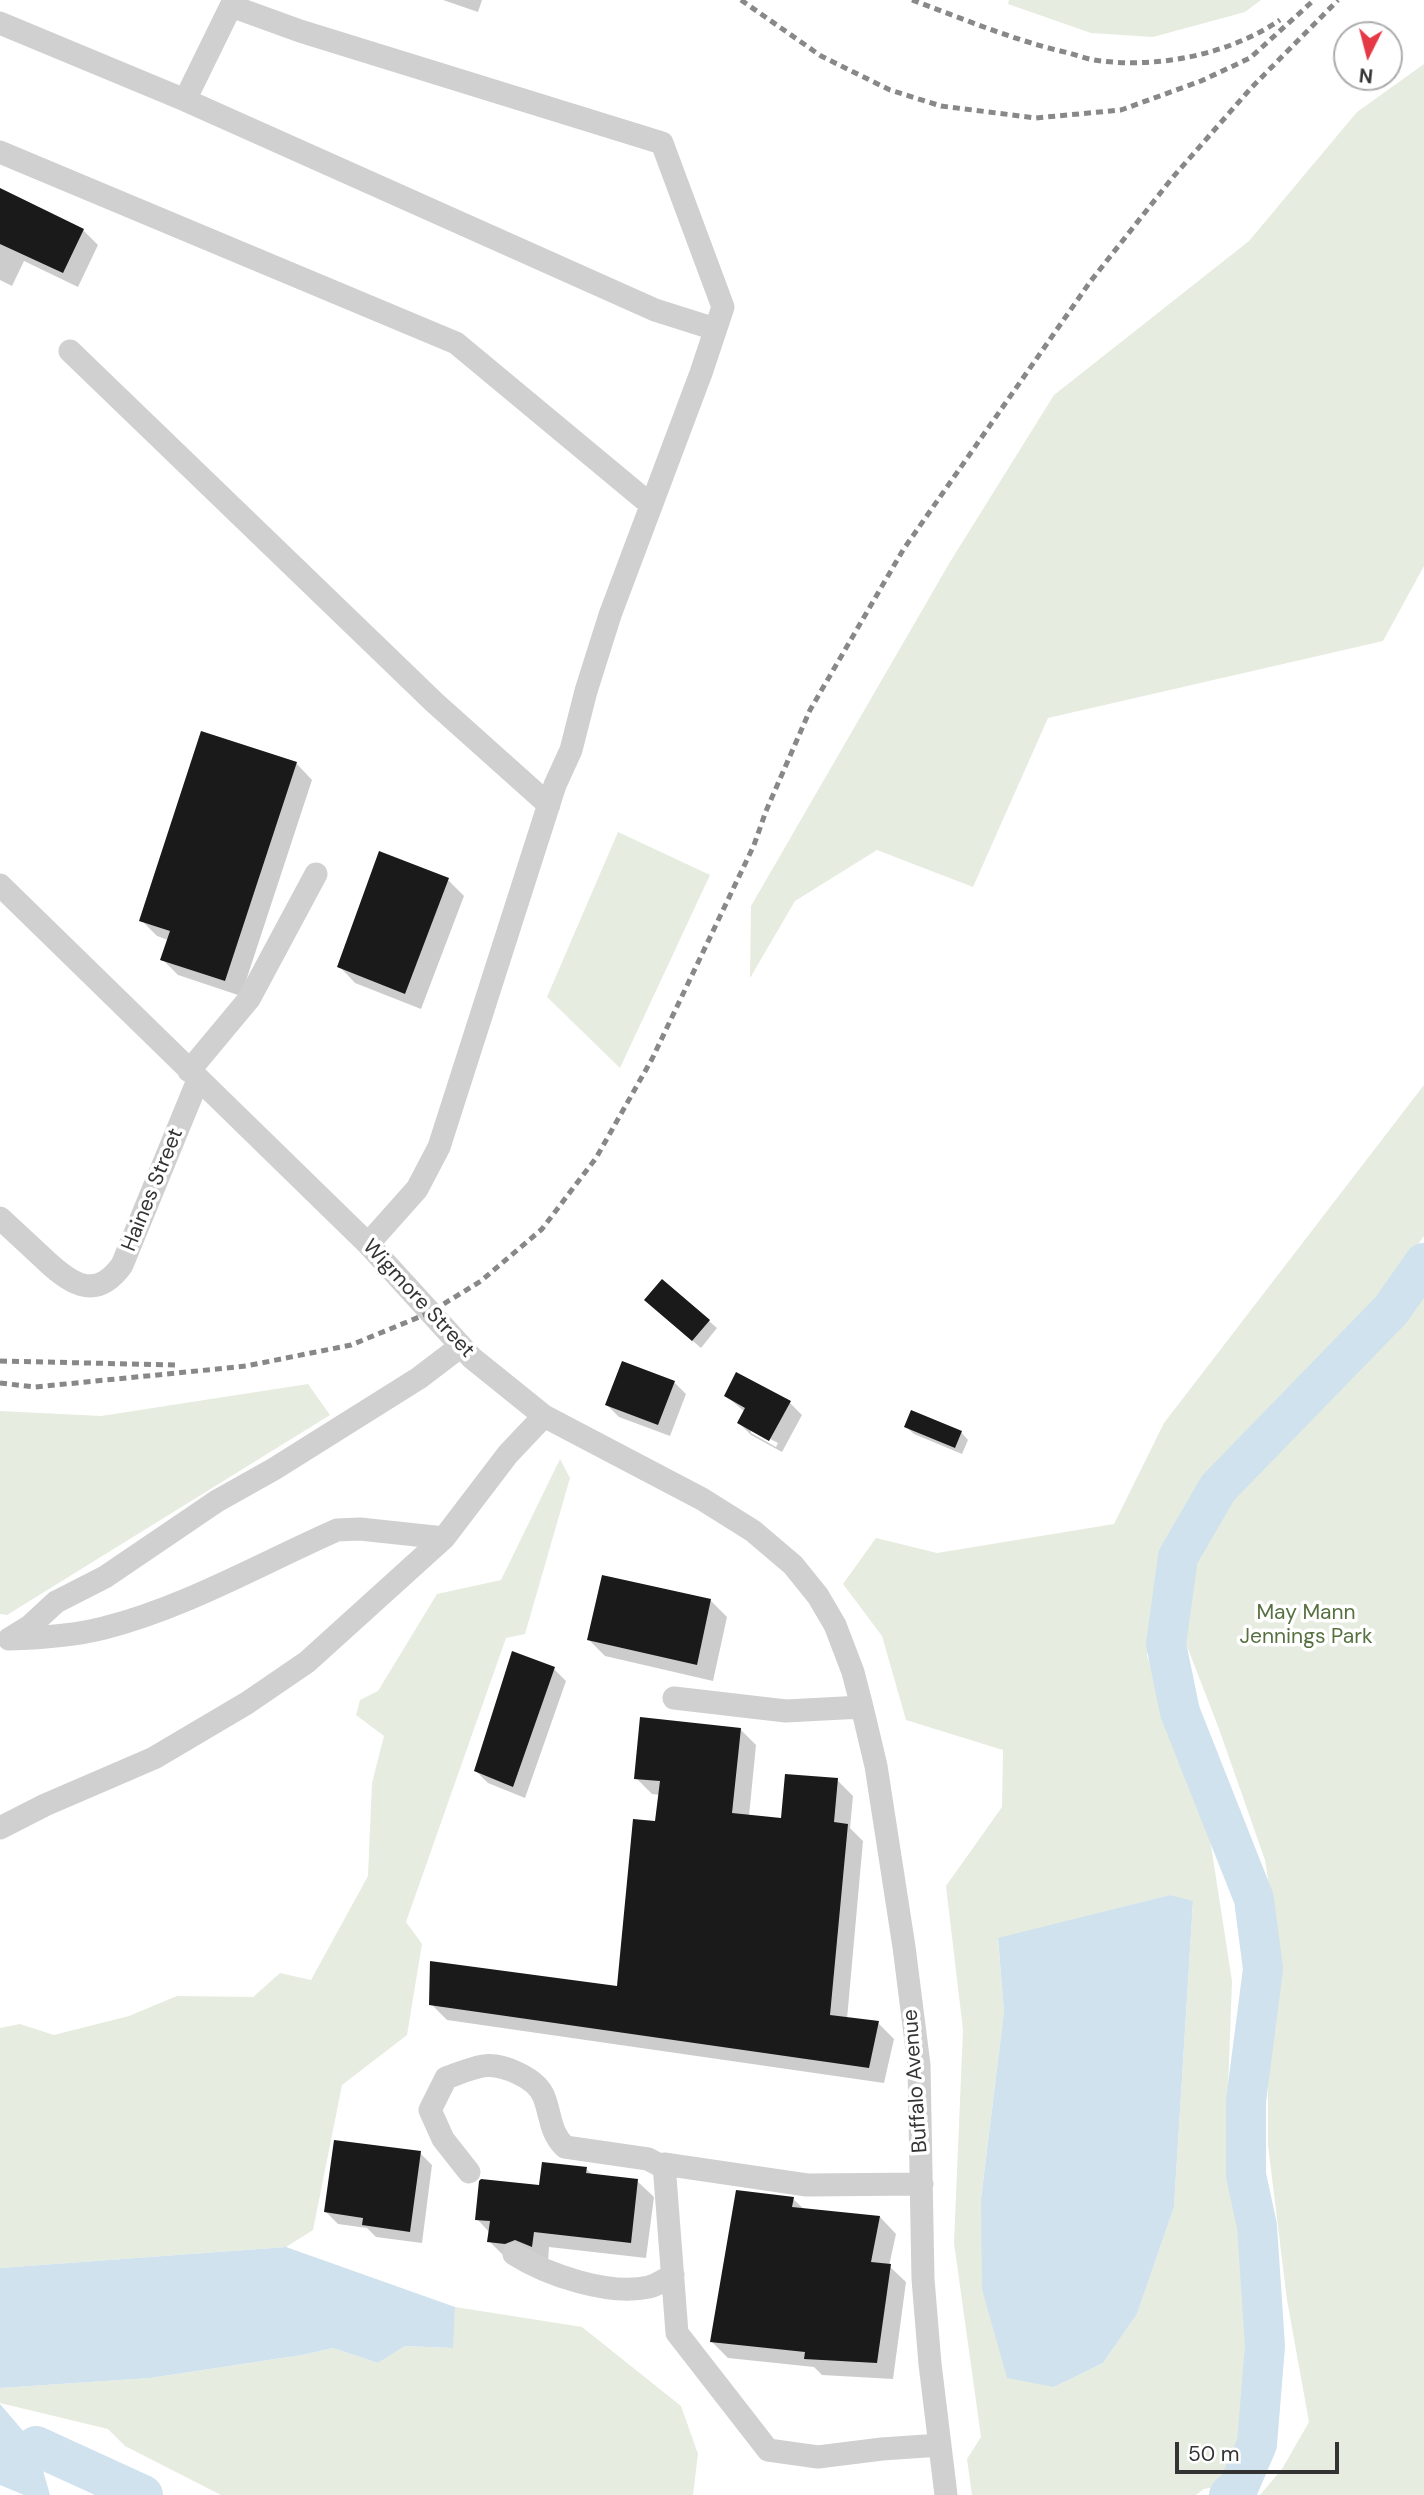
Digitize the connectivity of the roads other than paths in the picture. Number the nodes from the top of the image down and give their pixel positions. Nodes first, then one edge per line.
1 (0, 23) edge
2 (185, 100) junction
3 (0, 152) edge
4 (715, 329) junction
5 (70, 351) dead end
6 (651, 505) junction
7 (550, 805) junction
8 (316, 874) dead end
9 (1, 891) edge
10 (194, 1076) junction
11 (0, 1218) edge
12 (368, 1244) junction
13 (461, 1346) junction
14 (544, 1416) junction
15 (444, 1538) junction
16 (4, 1642) edge
17 (853, 1672) joint
18 (674, 1698) dead end
19 (862, 1707) junction
20 (0, 1828) edge
21 (664, 2168) junction
22 (469, 2172) dead end
23 (922, 2185) junction
24 (514, 2254) dead end
25 (673, 2275) junction
26 (940, 2445) junction
27 (946, 2495) edge

1 - 2 street
2 - 4 street
2 - 4 street
3 - 6 street
4 - 6 street
5 - 7 street
6 - 7 street
7 - 12 street
8 - 10 street, Haines Street
9 - 10 street, Wigmore Street
10 - 11 street, Haines Street
10 - 12 street, Wigmore Street
12 - 13 street, Wigmore Street
13 - 14 street, Wigmore Street
13 - 16 street
14 - 15 street
14 - 17 street, Wigmore Street
15 - 16 street
15 - 20 street
17 - 19 street, Buffalo Avenue
18 - 19 street
19 - 23 street, Buffalo Avenue
21 - 22 street
21 - 23 street
21 - 25 street
23 - 26 street, Buffalo Avenue
24 - 25 street
25 - 26 street
26 - 27 street, Buffalo Avenue

